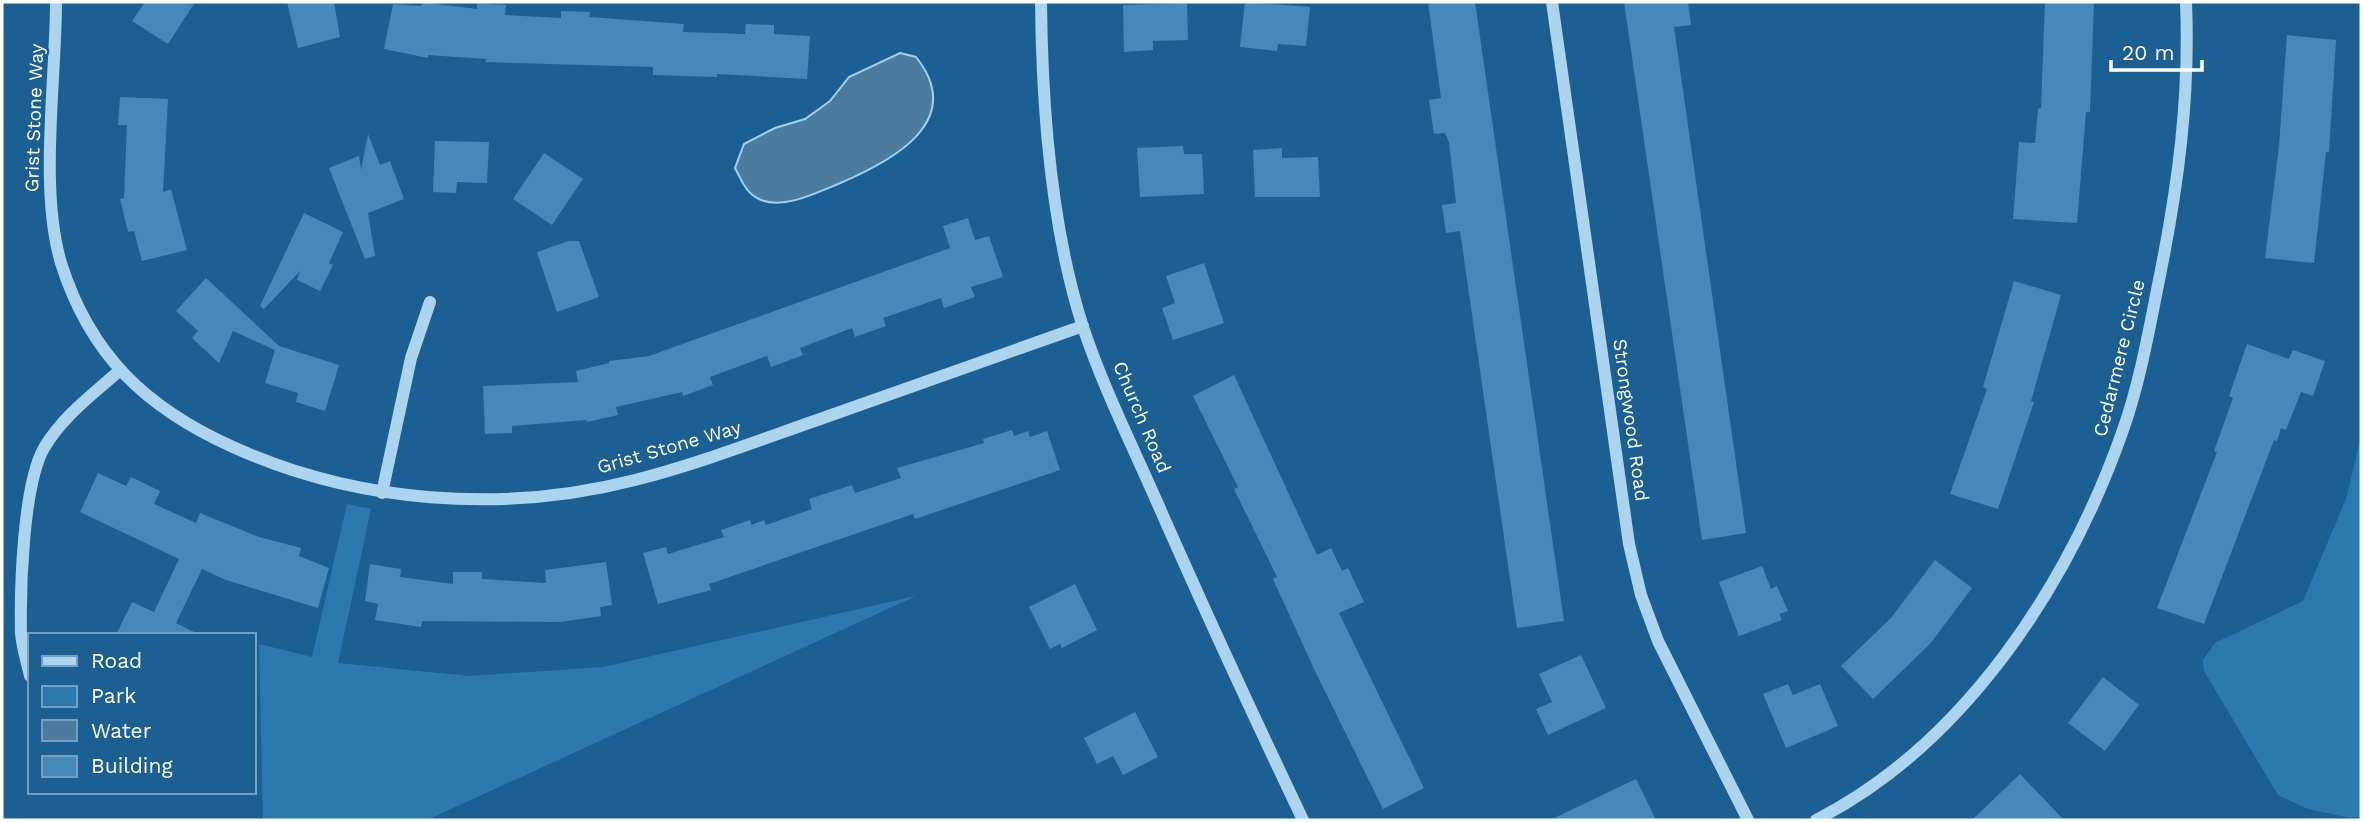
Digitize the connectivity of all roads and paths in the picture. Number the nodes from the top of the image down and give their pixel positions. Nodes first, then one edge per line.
1 (56, 2) edge
2 (1041, 2) edge
3 (1552, 2) edge
4 (2186, 2) edge
5 (430, 302) dead end
6 (1083, 326) junction
7 (119, 372) junction
8 (382, 493) junction
9 (28, 667) edge
10 (1303, 820) edge
11 (1748, 820) edge
12 (1816, 820) edge

1 - 7 street, Grist Stone Way
2 - 6 street, Church Road
3 - 11 street, Strongwood Road
4 - 12 street, Cedarmere Circle
5 - 8 street
6 - 8 street, Grist Stone Way
6 - 10 street, Church Road
7 - 8 street, Grist Stone Way
7 - 9 street

